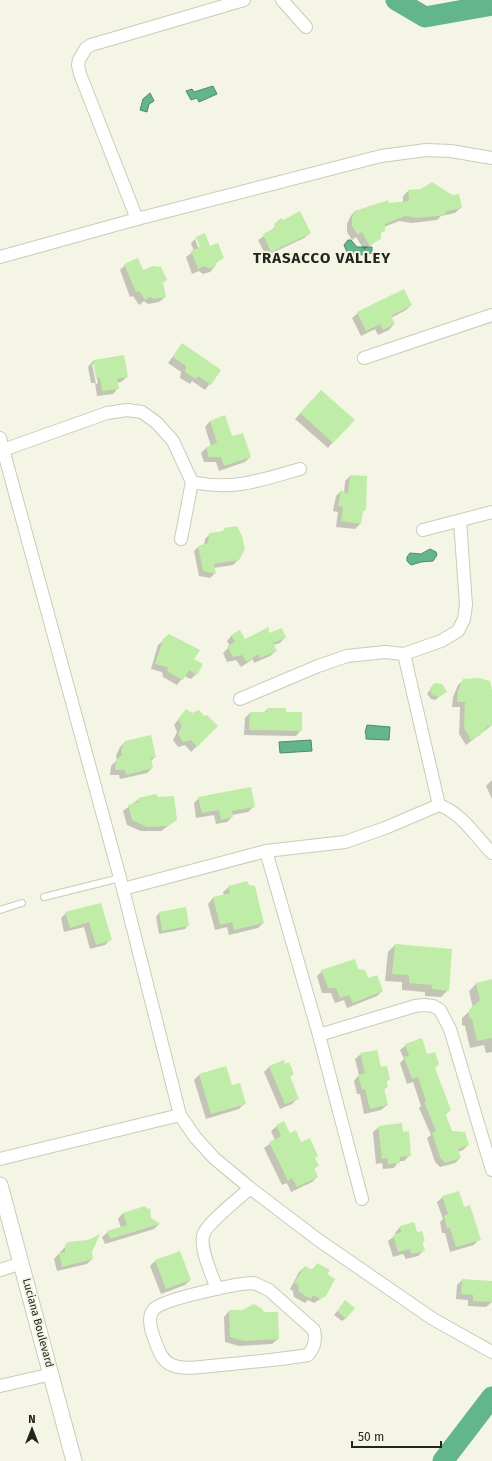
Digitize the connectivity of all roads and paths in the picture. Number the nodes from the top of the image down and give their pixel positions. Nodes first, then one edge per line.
1 (244, 0) edge
2 (282, 0) edge
3 (306, 27) dead end
4 (492, 158) edge
5 (137, 219) junction
6 (0, 257) edge
7 (492, 315) edge
8 (364, 358) dead end
9 (2, 444) edge
10 (300, 468) dead end
11 (192, 482) junction
12 (492, 512) edge
13 (460, 521) junction
14 (423, 530) dead end
15 (181, 539) dead end
16 (404, 654) junction
17 (240, 699) dead end
18 (439, 805) junction
19 (266, 851) junction
20 (492, 853) edge
21 (122, 883) junction
22 (44, 898) dead end
23 (22, 903) dead end
24 (0, 910) edge
25 (319, 1036) junction
26 (180, 1115) junction
27 (0, 1158) edge
28 (492, 1170) edge
29 (0, 1185) edge
30 (250, 1188) junction
31 (362, 1199) dead end
32 (22, 1263) junction
33 (0, 1270) edge
34 (216, 1289) junction
35 (492, 1352) edge
36 (52, 1374) junction
37 (0, 1386) edge
38 (74, 1461) edge

1 - 5 street
2 - 3 street
4 - 5 street
5 - 6 street
7 - 8 street
9 - 11 street
9 - 21 street
10 - 11 street
11 - 15 street
12 - 13 street
13 - 14 street
13 - 16 street
16 - 17 street
16 - 18 street
18 - 19 street
18 - 20 street
19 - 21 street
19 - 25 street
21 - 22 lane
21 - 26 street
23 - 24 lane
25 - 28 street
25 - 31 street
26 - 27 street
26 - 30 street
29 - 32 street, Luciana Boulevard
30 - 34 street
30 - 35 street
32 - 33 street
32 - 36 street, Luciana Boulevard
34 - 34 street
36 - 37 street
36 - 38 street, Luciana Boulevard

